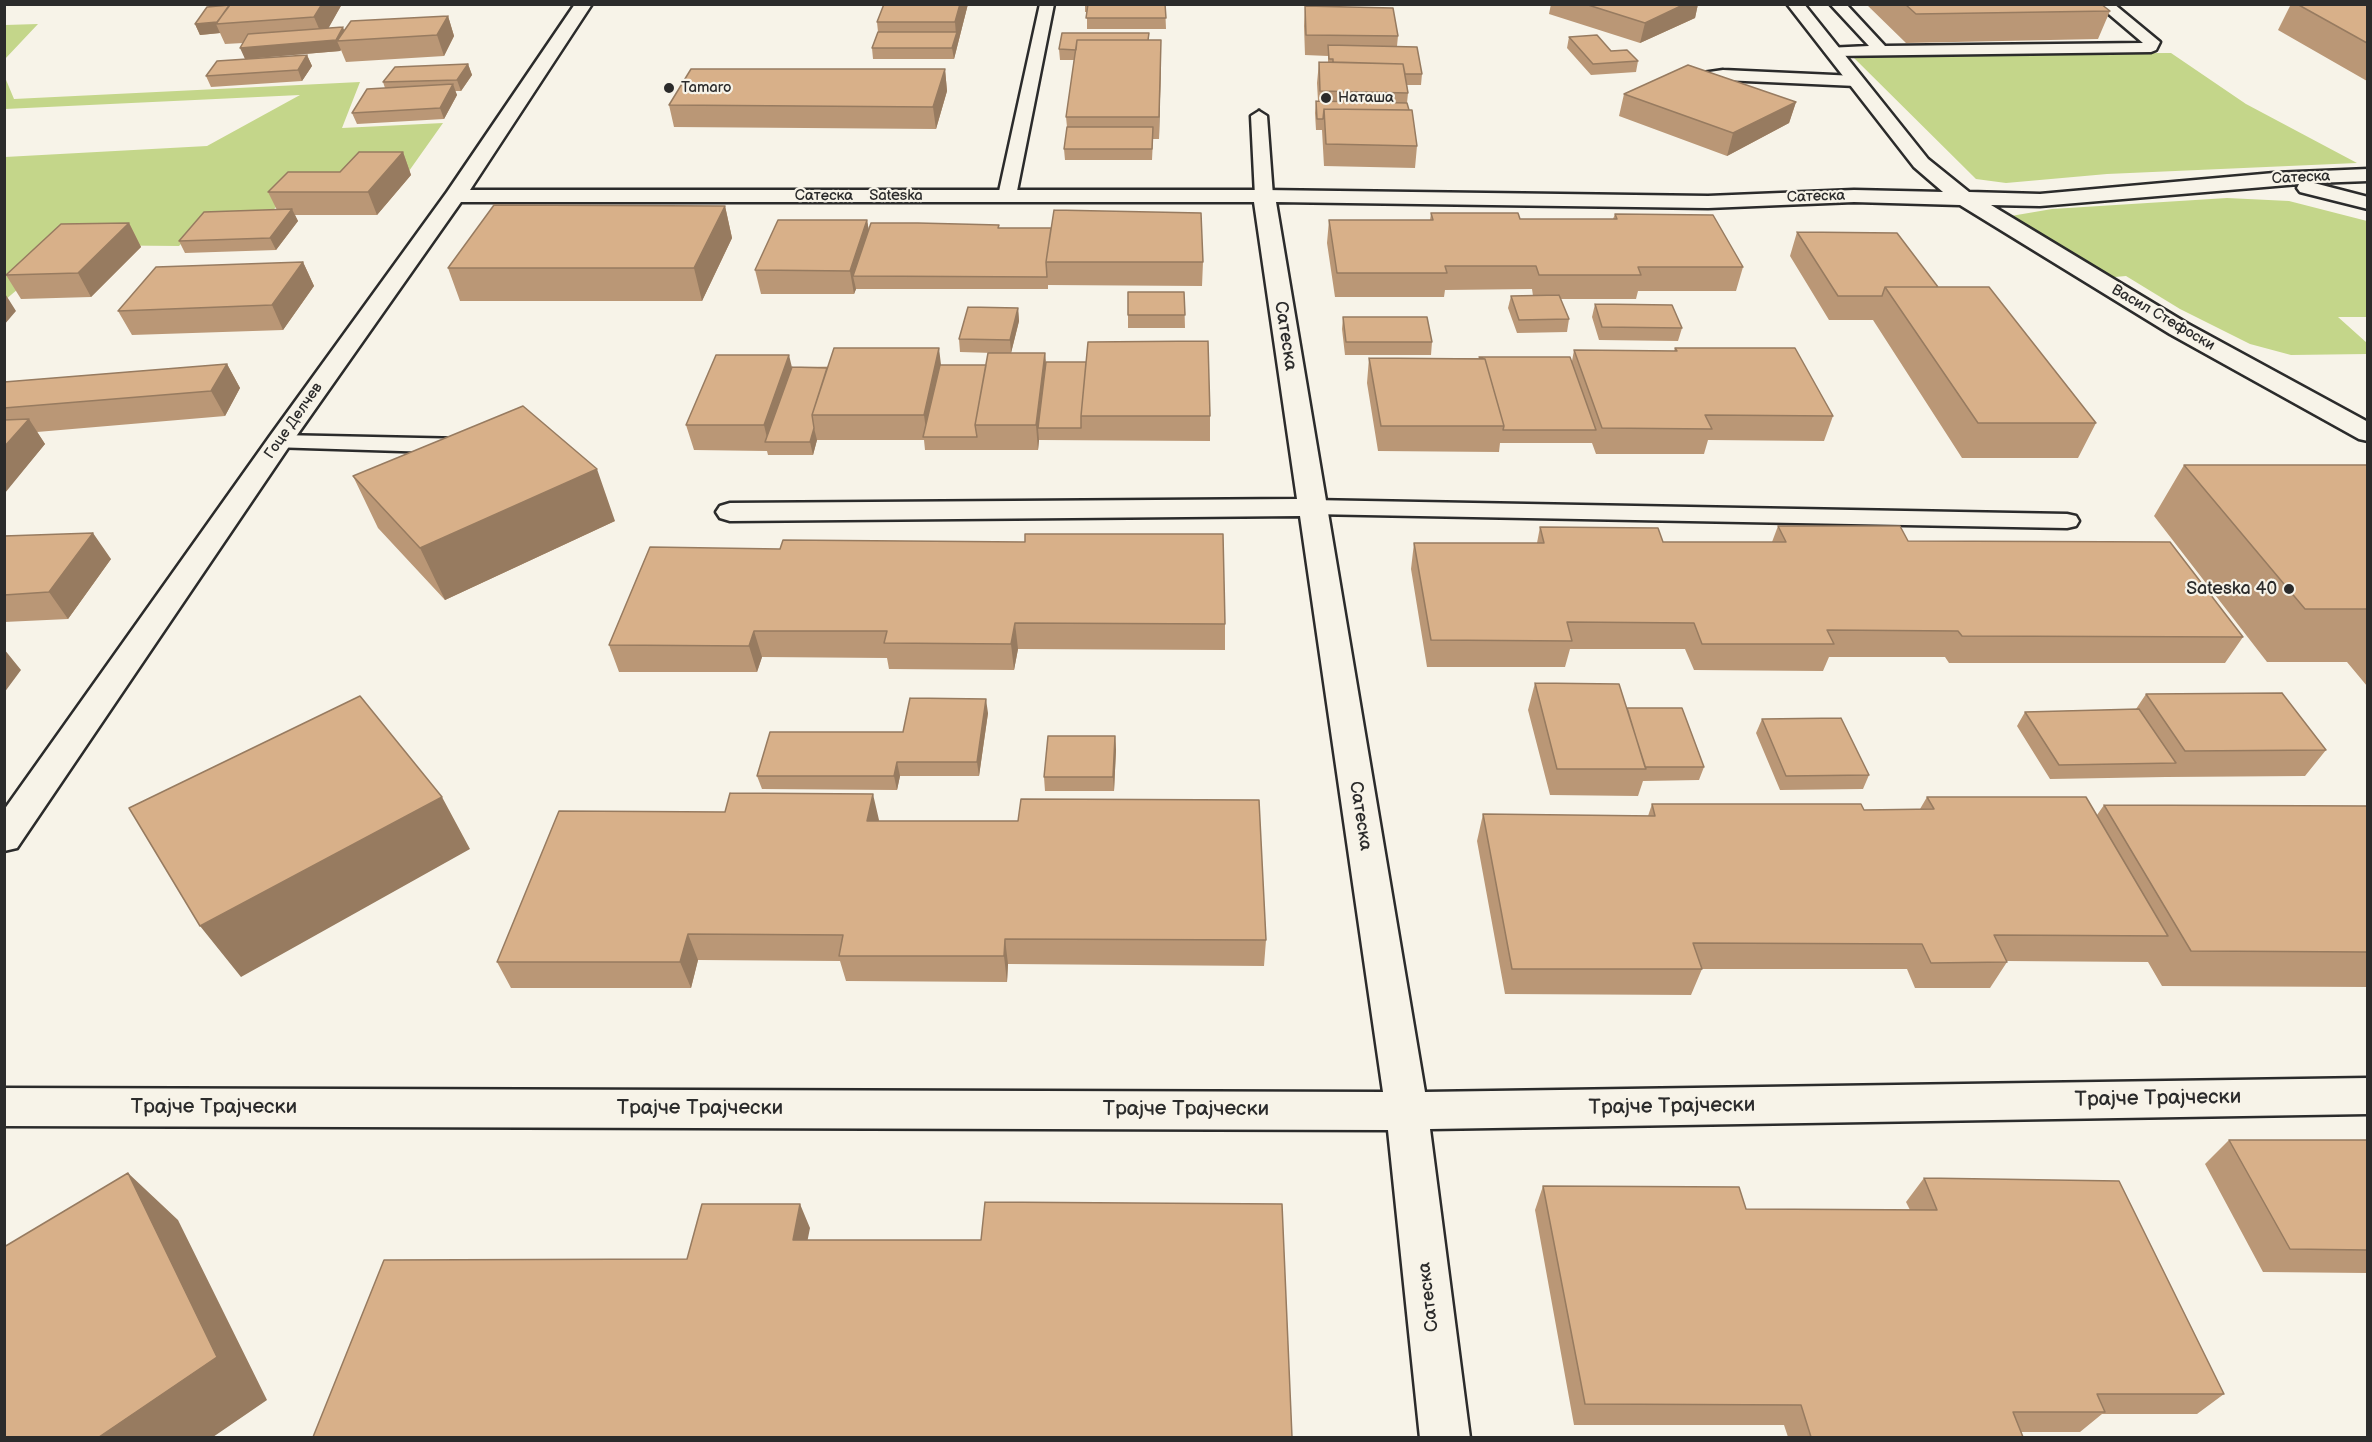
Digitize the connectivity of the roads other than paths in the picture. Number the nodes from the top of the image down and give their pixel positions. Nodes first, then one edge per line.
1 (584, 4) edge
2 (1047, 4) edge
3 (1795, 4) edge
4 (1837, 4) edge
5 (2104, 4) edge
6 (1832, 51) junction
7 (1882, 51) junction
8 (1856, 81) junction
9 (1669, 85) edge
10 (1259, 116) dead end
11 (2367, 175) edge
12 (2274, 179) junction
13 (455, 196) junction
14 (1008, 196) junction
15 (1264, 196) junction
16 (1962, 197) junction
17 (2367, 203) edge
18 (2367, 433) edge
19 (279, 442) junction
20 (493, 447) edge
21 (1311, 507) junction
22 (730, 512) dead end
23 (2067, 521) dead end
24 (4, 838) edge
25 (2367, 1096) edge
26 (4, 1107) edge
27 (1407, 1111) junction
28 (1445, 1437) edge

1 - 13 street, Гоце Делчев
2 - 14 lane
3 - 6 street, Васил Стефоски
4 - 7 lane
5 - 7 lane
6 - 7 lane
6 - 8 street, Васил Стефоски
8 - 9 lane
8 - 16 street, Васил Стефоски
10 - 15 lane, Сатеска
11 - 12 street, Сатеска
12 - 16 street, Сатеска
12 - 17 street
13 - 14 street, Сатеска
13 - 15 street, Sateska
13 - 19 street, Гоце Делчев
14 - 15 street, Сатеска
15 - 16 street, Сатеска
15 - 21 street, Сатеска
16 - 18 street, Васил Стефоски
19 - 20 lane
19 - 24 street, Гоце Делчев
21 - 22 street
21 - 23 lane
21 - 27 street, Сатеска
25 - 27 street, Трајче Трајчески
26 - 27 street, Трајче Трајчески
27 - 28 street, Сатеска

